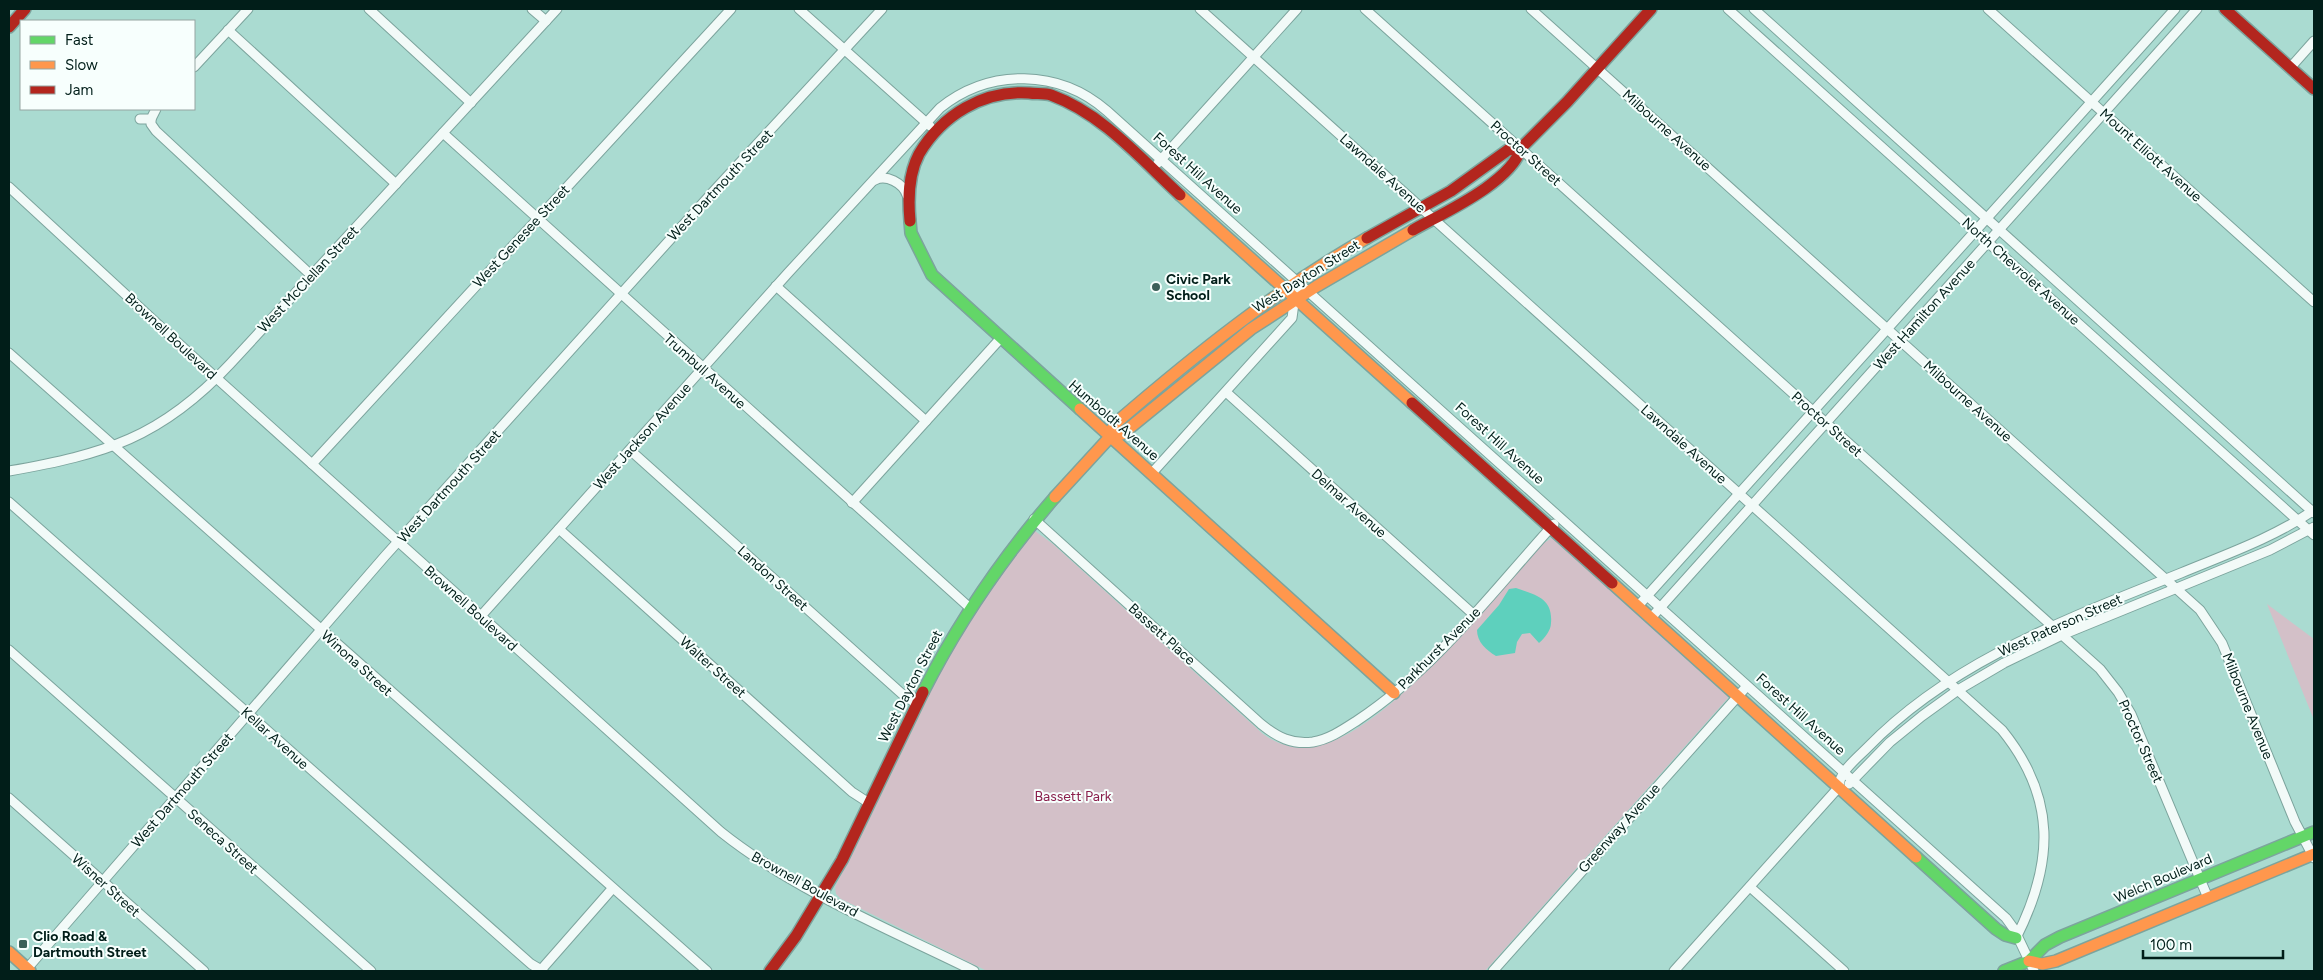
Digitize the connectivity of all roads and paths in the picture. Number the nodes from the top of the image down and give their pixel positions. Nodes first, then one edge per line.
1 (24, 9) edge
2 (248, 9) edge
3 (369, 9) edge
4 (532, 9) edge
5 (557, 9) edge
6 (730, 9) edge
7 (799, 9) edge
8 (882, 9) edge
9 (1200, 9) edge
10 (1297, 9) edge
11 (1365, 9) edge
12 (1532, 9) edge
13 (1651, 9) edge
14 (1728, 9) edge
15 (1754, 9) edge
16 (1988, 9) edge
17 (2175, 9) edge
18 (2196, 9) edge
19 (2225, 9) edge
20 (546, 21) junction
21 (9, 27) edge
22 (228, 30) junction
23 (2314, 42) edge
24 (845, 50) junction
25 (1254, 56) junction
26 (195, 66) edge
27 (1598, 68) junction
28 (2290, 68) junction
29 (2314, 89) edge
30 (1844, 90) junction
31 (2092, 101) junction
32 (471, 103) junction
33 (1833, 103) junction
34 (156, 110) edge
35 (2104, 113) junction
36 (140, 119) dead end
37 (151, 119) junction
38 (930, 126) junction
39 (443, 133) junction
40 (1521, 148) junction
41 (1161, 160) junction
42 (1153, 169) junction
43 (873, 182) junction
44 (396, 184) junction
45 (9, 187) edge
46 (907, 195) junction
47 (1207, 201) junction
48 (1422, 208) junction
49 (1198, 210) junction
50 (538, 218) junction
51 (1433, 218) junction
52 (1987, 218) junction
53 (1976, 230) junction
54 (1999, 230) junction
55 (1989, 242) junction
56 (312, 276) junction
57 (1297, 281) junction
58 (776, 286) junction
59 (1285, 289) junction
60 (1308, 291) junction
61 (620, 295) junction
62 (1296, 299) junction
63 (2314, 302) edge
64 (1888, 329) junction
65 (1354, 332) junction
66 (1000, 338) junction
67 (1900, 340) junction
68 (1345, 343) junction
69 (9, 353) edge
70 (1187, 361) junction
71 (2152, 367) junction
72 (702, 369) junction
73 (1195, 371) junction
74 (217, 378) junction
75 (2141, 378) junction
76 (1226, 392) junction
77 (1434, 405) junction
78 (1814, 411) junction
79 (1425, 415) junction
80 (926, 421) junction
81 (1826, 423) junction
82 (1110, 437) junction
83 (114, 447) junction
84 (630, 450) junction
85 (312, 464) junction
86 (9, 470) edge
87 (1152, 473) junction
88 (1740, 494) junction
89 (9, 502) edge
90 (852, 503) junction
91 (1752, 505) junction
92 (2314, 512) edge
93 (1560, 517) junction
94 (1034, 519) junction
95 (2298, 520) junction
96 (1551, 528) junction
97 (559, 529) junction
98 (2313, 530) edge
99 (398, 542) junction
100 (2166, 579) junction
101 (2177, 588) junction
102 (1647, 596) junction
103 (1638, 606) junction
104 (1660, 607) junction
105 (970, 608) junction
106 (1473, 614) junction
107 (480, 617) junction
108 (1650, 618) junction
109 (2052, 626) junction
110 (320, 630) junction
111 (2062, 635) junction
112 (9, 650) edge
113 (1948, 681) junction
114 (1747, 686) junction
115 (1958, 690) junction
116 (1394, 693) junction
117 (1738, 696) junction
118 (917, 704) junction
119 (248, 714) junction
120 (1294, 742) joint
121 (1844, 773) junction
122 (1853, 781) junction
123 (1839, 788) junction
124 (9, 798) edge
125 (175, 798) junction
126 (869, 804) junction
127 (2314, 832) edge
128 (2302, 836) junction
129 (2314, 855) edge
130 (2200, 878) junction
131 (103, 882) junction
132 (1750, 887) junction
133 (612, 889) junction
134 (822, 896) junction
135 (2208, 898) junction
136 (2016, 938) junction
137 (9, 952) edge
138 (2032, 966) edge
139 (27, 970) edge
140 (204, 971) edge
141 (371, 971) edge
142 (541, 971) edge
143 (707, 971) edge
144 (770, 971) edge
145 (974, 971) edge
146 (1493, 971) edge
147 (1674, 971) edge
148 (1844, 971) edge
149 (2004, 971) edge

1 - 21 street
2 - 22 street
3 - 32 street
4 - 20 street
5 - 20 street, West McClellan Street
6 - 50 street, West Genesee Street
7 - 24 street
8 - 24 street, West Dartmouth Street
9 - 25 street, Lawndale Avenue
10 - 25 street
11 - 40 street, Proctor Street
12 - 27 street, Milbourne Avenue
13 - 27 street, West Dayton Street
14 - 33 street, North Chevrolet Avenue
15 - 30 street, North Chevrolet Avenue
16 - 31 street, Mount Elliott Avenue
17 - 31 street, West Hamilton Avenue
18 - 35 street, West Hamilton Avenue
19 - 28 street
20 - 32 street, West McClellan Street
22 - 26 street
22 - 44 street
23 - 28 street
24 - 38 street
24 - 61 street, West Dartmouth Street
25 - 41 street
25 - 48 street, Lawndale Avenue
27 - 40 street, West Dayton Street
27 - 64 street, Milbourne Avenue
28 - 29 street
30 - 33 street
30 - 52 street, North Chevrolet Avenue
31 - 35 street, Mount Elliott Avenue
31 - 52 street, West Hamilton Avenue
32 - 39 street, West McClellan Street
33 - 53 street, North Chevrolet Avenue
34 - 37 street
35 - 54 street, West Hamilton Avenue
35 - 63 street, Mount Elliott Avenue
36 - 37 street
37 - 56 street
38 - 41 street, Forest Hill Avenue
38 - 42 street, Forest Hill Avenue
38 - 43 street, West Jackson Avenue
38 - 46 street, Humboldt Avenue
39 - 44 street, West McClellan Street
39 - 50 street, Trumbull Avenue
40 - 48 street, West Dayton Street
40 - 51 street, West Dayton Street
40 - 78 street, Proctor Street
41 - 42 street
41 - 47 street, Forest Hill Avenue
42 - 49 street, Forest Hill Avenue
43 - 46 street
43 - 58 street, West Jackson Avenue
44 - 56 street, West McClellan Street
45 - 74 street, Brownell Boulevard
46 - 66 street, Humboldt Avenue
47 - 49 street
47 - 57 street, Forest Hill Avenue
48 - 51 street, Lawndale Avenue
48 - 57 street, West Dayton Street
49 - 59 street, Forest Hill Avenue
50 - 61 street, Trumbull Avenue
50 - 85 street, West Genesee Street
51 - 60 street, West Dayton Street
51 - 88 street, Lawndale Avenue
52 - 53 street, West Hamilton Avenue
52 - 54 street, North Chevrolet Avenue
53 - 55 street, North Chevrolet Avenue
53 - 64 street, West Hamilton Avenue
54 - 55 street, West Hamilton Avenue
54 - 71 street, North Chevrolet Avenue
55 - 67 street, West Hamilton Avenue
55 - 75 street, North Chevrolet Avenue
56 - 74 street, West McClellan Street
57 - 59 street, West Dayton Street
57 - 60 street, Forest Hill Avenue
57 - 62 street
58 - 72 street, West Jackson Avenue
58 - 80 street
59 - 62 street, Forest Hill Avenue
59 - 70 street, West Dayton Street
60 - 62 street, West Dayton Street
60 - 65 street, Forest Hill Avenue
61 - 72 street, Trumbull Avenue
61 - 99 street, West Dartmouth Street
62 - 68 street, Forest Hill Avenue
62 - 73 street, West Dayton Street
62 - 76 street
64 - 67 street, Milbourne Avenue
64 - 78 street, West Hamilton Avenue
65 - 68 street
65 - 77 street, Forest Hill Avenue
66 - 80 street
66 - 82 street, Humboldt Avenue
67 - 81 street, West Hamilton Avenue
67 - 100 street, Milbourne Avenue
68 - 79 street, Forest Hill Avenue
69 - 83 street, Winona Street
70 - 73 street
70 - 82 street, West Dayton Street
71 - 75 street
71 - 92 street, North Chevrolet Avenue
72 - 84 street, West Jackson Avenue
72 - 90 street, Trumbull Avenue
73 - 82 street, West Dayton Street
74 - 83 street, West McClellan Street
74 - 85 street, Brownell Boulevard
75 - 95 street, North Chevrolet Avenue
76 - 87 street
76 - 106 street, Delmar Avenue
77 - 79 street
77 - 93 street, Forest Hill Avenue
78 - 81 street, Proctor Street
78 - 88 street, West Hamilton Avenue
79 - 96 street, Forest Hill Avenue
80 - 90 street
81 - 91 street, West Hamilton Avenue
81 - 109 street, Proctor Street
82 - 87 street, Humboldt Avenue
82 - 94 street, West Dayton Street
83 - 86 street, West McClellan Street
83 - 110 street, Winona Street
84 - 97 street, West Jackson Avenue
84 - 118 street, Landon Street
85 - 99 street, Brownell Boulevard
87 - 116 street, Humboldt Avenue
88 - 91 street, Lawndale Avenue
88 - 102 street, West Hamilton Avenue
89 - 119 street, Kellar Avenue
90 - 105 street, Trumbull Avenue
91 - 104 street, West Hamilton Avenue
91 - 113 street, Lawndale Avenue
92 - 95 street, West Paterson Street
93 - 96 street, Parkhurst Avenue
93 - 102 street, Forest Hill Avenue
94 - 105 street, West Dayton Street
94 - 120 street, Bassett Place
95 - 98 street, North Chevrolet Avenue
95 - 100 street, West Paterson Street
96 - 103 street, Forest Hill Avenue
96 - 106 street, Parkhurst Avenue
97 - 107 street, West Jackson Avenue
97 - 126 street, Walter Street
98 - 101 street, West Paterson Street
99 - 107 street, Brownell Boulevard
99 - 110 street, West Dartmouth Street
100 - 101 street, Milbourne Avenue
100 - 109 street, West Paterson Street
101 - 111 street, West Paterson Street
101 - 128 street, Milbourne Avenue
102 - 103 street, West Hamilton Avenue
102 - 104 street, Forest Hill Avenue
103 - 108 street, Forest Hill Avenue
104 - 108 street, West Hamilton Avenue
104 - 114 street, Forest Hill Avenue
105 - 118 street, West Dayton Street
106 - 116 street, Parkhurst Avenue
107 - 134 street, Brownell Boulevard
108 - 117 street, Forest Hill Avenue
109 - 111 street, Proctor Street
109 - 113 street, West Paterson Street
110 - 119 street, West Dartmouth Street
110 - 133 street, Winona Street
111 - 115 street, West Paterson Street
111 - 130 street, Proctor Street
112 - 125 street, Seneca Street
113 - 115 street, Lawndale Avenue
113 - 121 street, West Paterson Street
114 - 117 street, Greenway Avenue
114 - 121 street, Forest Hill Avenue
115 - 122 street, West Paterson Street
115 - 136 street, Lawndale Avenue
116 - 120 street, Parkhurst Avenue
117 - 123 street, Forest Hill Avenue
117 - 146 street, Greenway Avenue
118 - 126 street, West Dayton Street
119 - 125 street, West Dartmouth Street
119 - 142 street, Kellar Avenue
121 - 122 street, Forest Hill Avenue
121 - 123 street, West Paterson Street
122 - 123 street, West Paterson Street
122 - 136 street, Forest Hill Avenue
123 - 132 street, West Paterson Street
123 - 136 street, Forest Hill Avenue
124 - 131 street, Wisner Street
125 - 131 street, West Dartmouth Street
125 - 141 street, Seneca Street
126 - 134 street, West Dayton Street
127 - 128 street, Welch Boulevard
128 - 129 street, Milbourne Avenue
128 - 130 street, Welch Boulevard
129 - 135 street, Welch Boulevard
130 - 135 street, Proctor Street
130 - 138 street, Welch Boulevard
131 - 139 street, West Dartmouth Street
131 - 140 street, Wisner Street
132 - 147 street, West Paterson Street
132 - 148 street
133 - 142 street
133 - 143 street, Winona Street
134 - 144 street, West Dayton Street
134 - 145 street, Brownell Boulevard
135 - 138 street, Welch Boulevard
136 - 138 street, Forest Hill Avenue
137 - 139 street
138 - 149 street, Welch Boulevard

